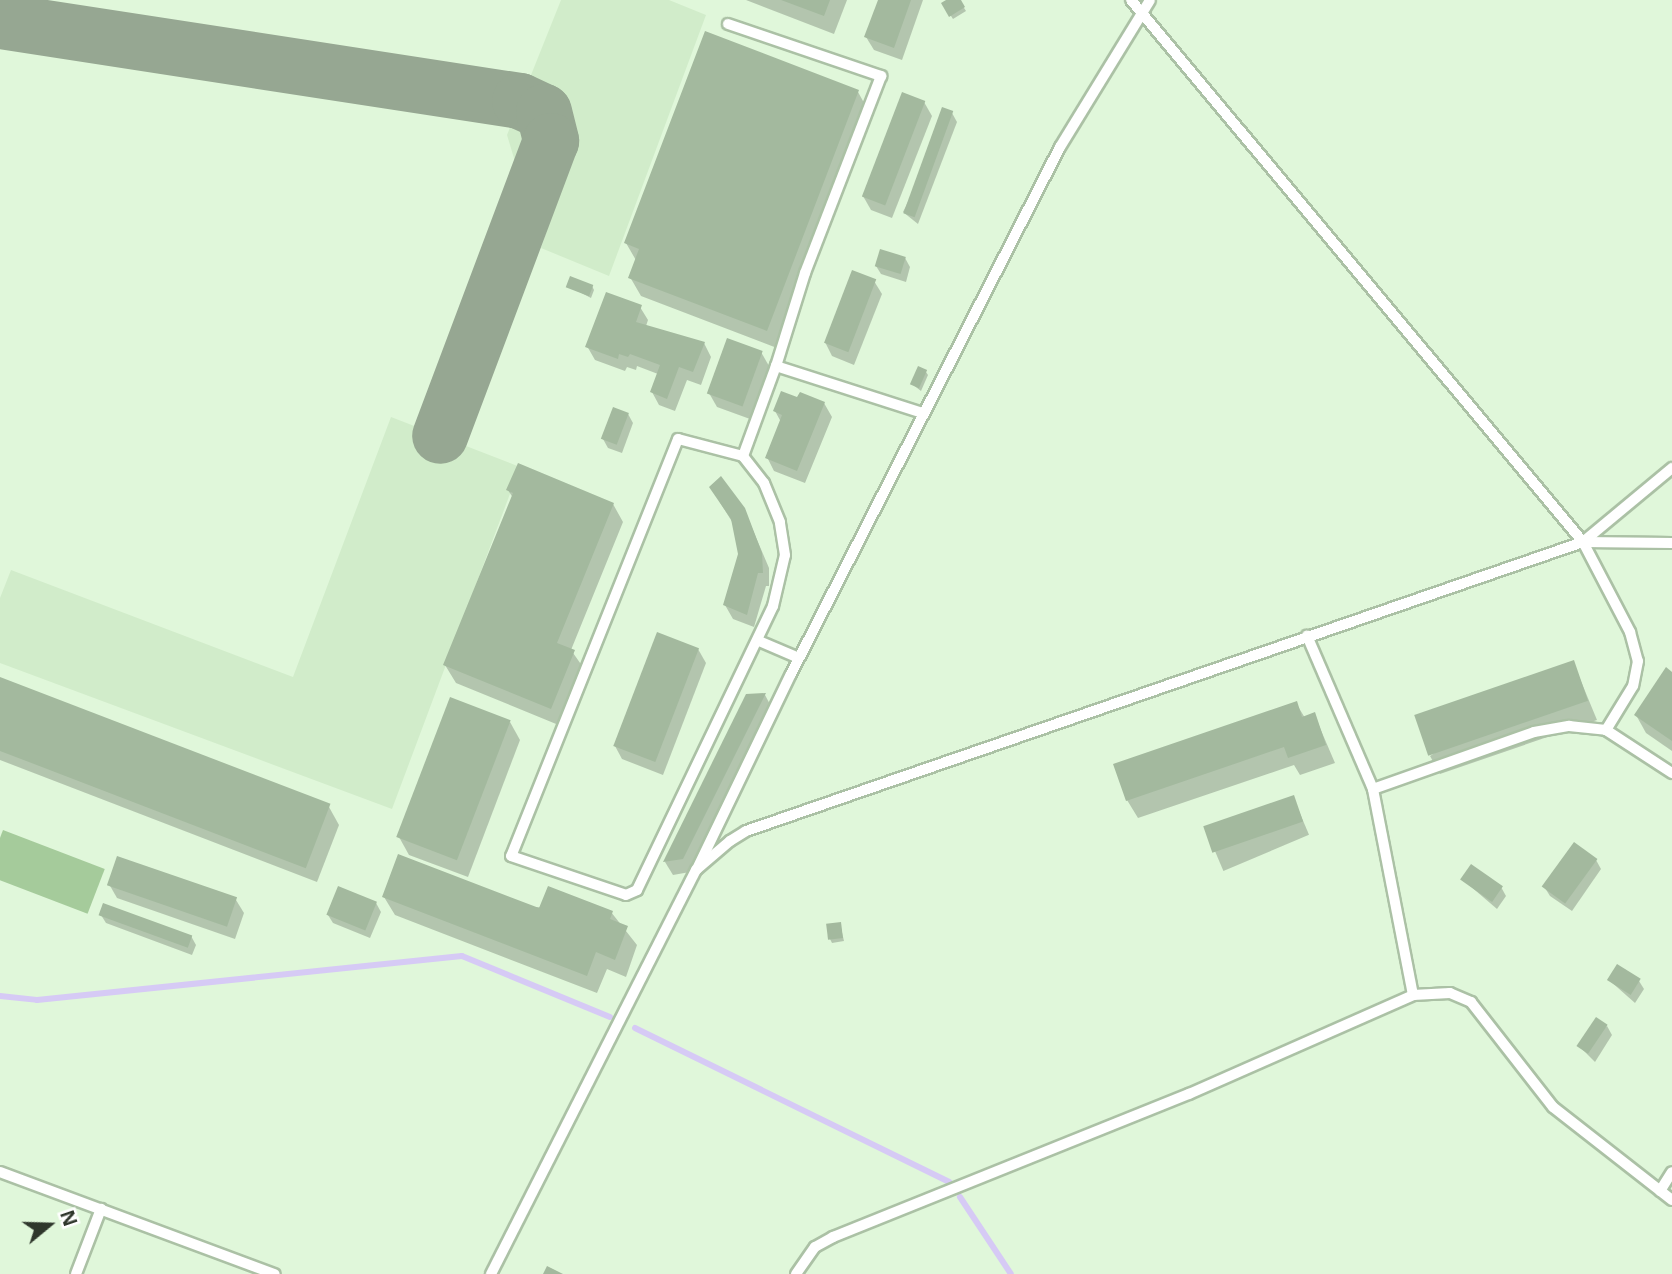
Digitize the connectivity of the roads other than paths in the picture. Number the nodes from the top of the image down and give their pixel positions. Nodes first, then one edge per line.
1 (1130, 0) edge
2 (1150, 0) edge
3 (1140, 12) junction
4 (728, 24) dead end
5 (776, 366) junction
6 (922, 413) junction
7 (743, 456) junction
8 (1672, 468) edge
9 (1583, 542) junction
10 (1672, 543) edge
11 (1307, 636) junction
12 (759, 641) junction
13 (799, 658) junction
14 (1606, 730) junction
15 (1672, 773) edge
16 (1373, 789) junction
17 (696, 870) junction
18 (1413, 995) junction
19 (0, 1172) edge
20 (1672, 1172) edge
21 (1660, 1191) junction
22 (1672, 1200) edge
23 (100, 1209) junction
24 (76, 1274) edge
25 (275, 1274) edge
26 (491, 1274) edge
27 (796, 1274) edge

1 - 3 lane
2 - 3 lane
3 - 6 lane
3 - 9 lane
4 - 5 lane
5 - 6 lane
5 - 7 lane
6 - 13 lane
7 - 12 lane
7 - 12 lane
8 - 9 lane
9 - 10 lane
9 - 11 lane
9 - 14 lane
11 - 16 lane
11 - 17 lane
12 - 13 lane
13 - 17 lane
14 - 15 lane
14 - 16 lane
16 - 18 lane
17 - 26 lane
18 - 21 lane
18 - 27 lane
19 - 23 lane
20 - 21 lane
21 - 22 lane
23 - 24 lane
23 - 25 lane

